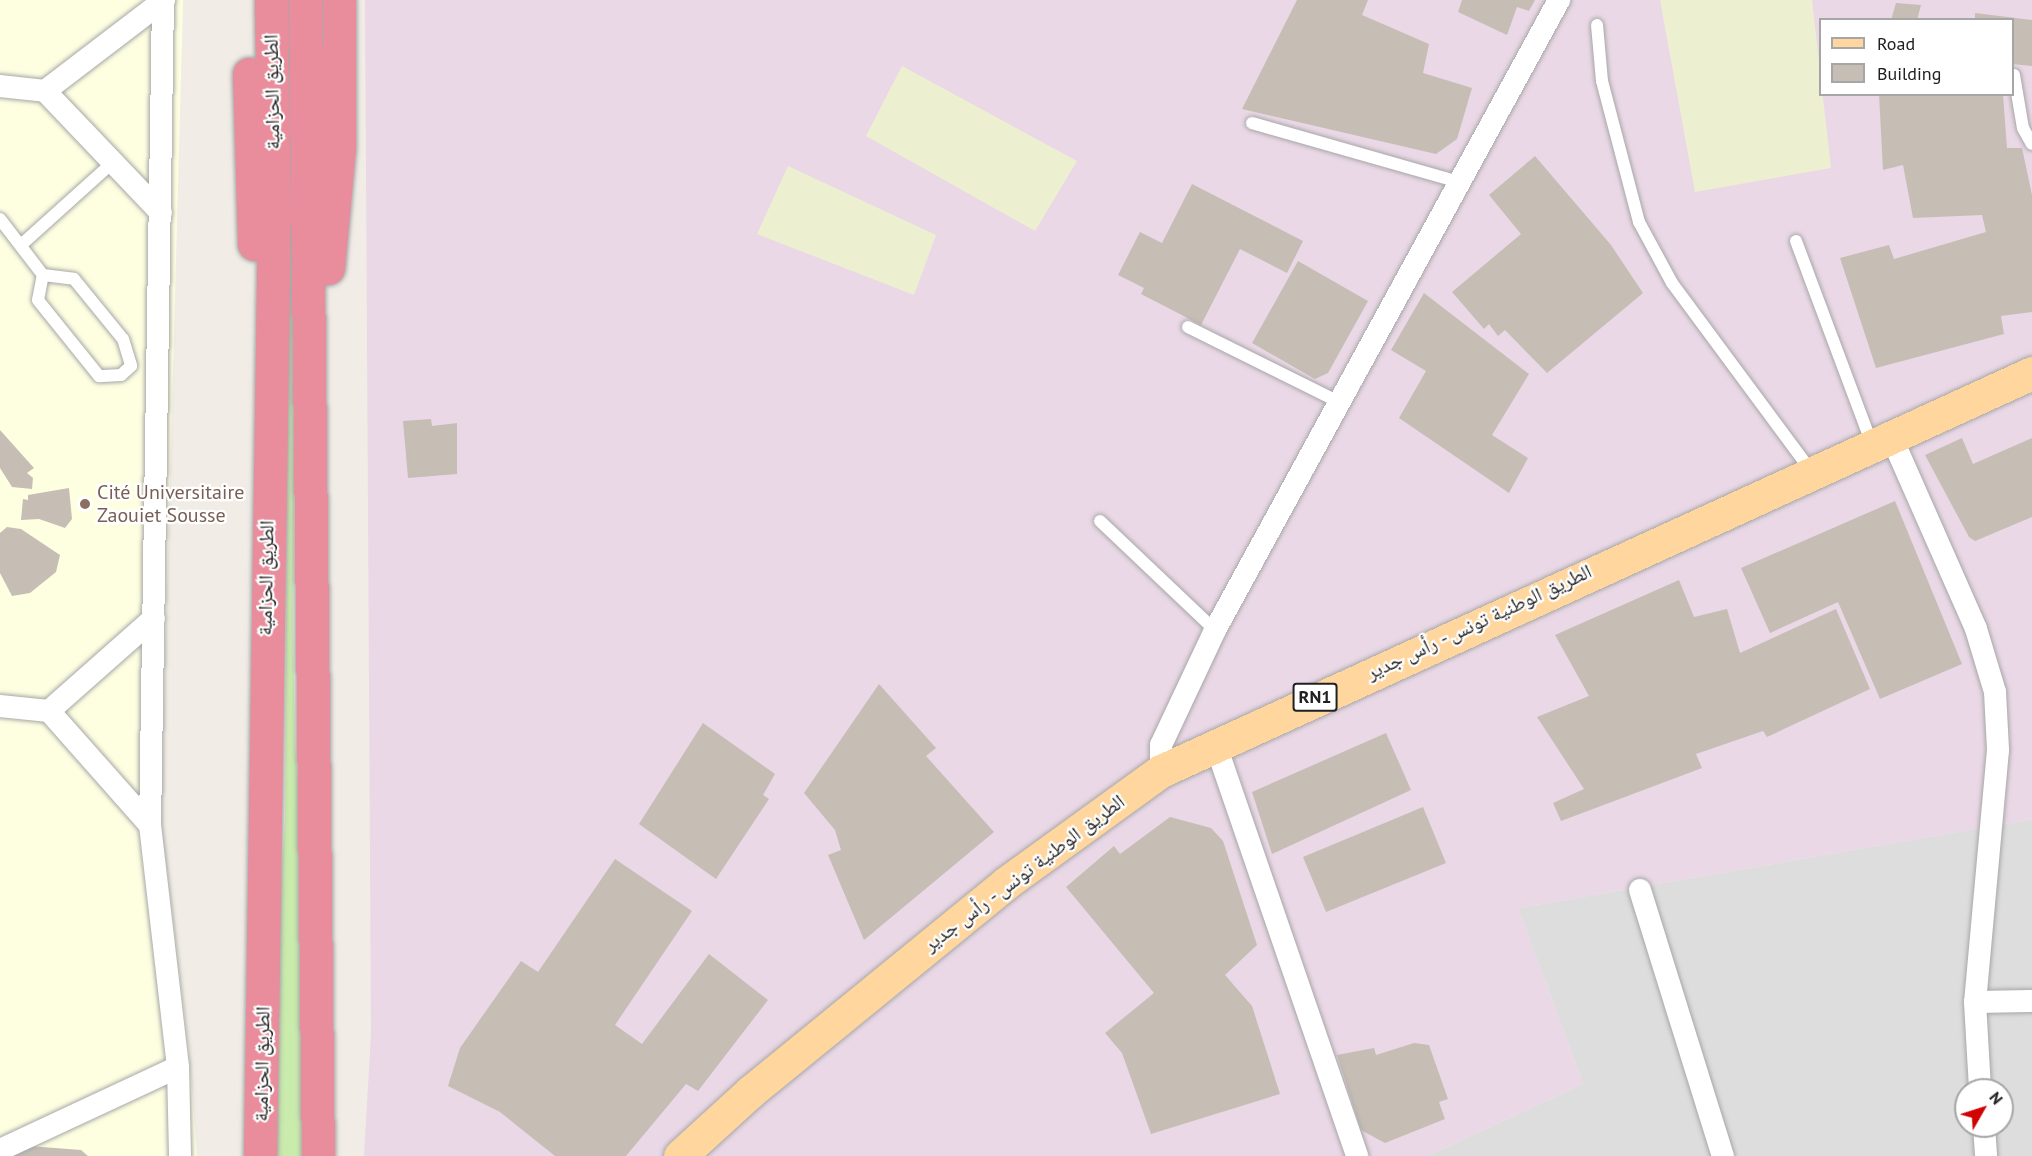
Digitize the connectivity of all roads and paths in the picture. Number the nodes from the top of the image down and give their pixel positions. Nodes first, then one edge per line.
1 (163, 0) edge
2 (249, 0) edge
3 (271, 0) edge
4 (305, 0) edge
5 (339, 0) edge
6 (1559, 0) edge
7 (1597, 25) dead end
8 (2014, 75) dead end
9 (0, 86) edge
10 (45, 91) junction
11 (1252, 123) dead end
12 (2032, 144) edge
13 (112, 163) junction
14 (1456, 181) junction
15 (161, 213) junction
16 (0, 219) edge
17 (1797, 241) dead end
18 (21, 244) junction
19 (43, 275) junction
20 (1188, 327) dead end
21 (2032, 373) edge
22 (1339, 402) junction
23 (312, 410) junction
24 (268, 411) junction
25 (1882, 440) junction
26 (1812, 472) junction
27 (1100, 521) dead end
28 (154, 618) junction
29 (1215, 630) junction
30 (0, 706) edge
31 (49, 711) junction
32 (1215, 743) junction
33 (1161, 771) junction
34 (150, 825) junction
35 (1640, 890) dead end
36 (2032, 1001) edge
37 (1975, 1002) junction
38 (178, 1067) junction
39 (1979, 1078) edge
40 (1985, 1138) edge
41 (0, 1150) edge
42 (180, 1156) edge
43 (260, 1156) edge
44 (318, 1156) edge
45 (680, 1156) edge
46 (1357, 1156) edge
47 (1723, 1156) edge
48 (1986, 1156) edge

1 - 10 street
1 - 15 street
2 - 24 highway
3 - 24 highway, الطريق الحزامية
4 - 23 highway, الطريق الحزامية
5 - 23 highway
6 - 14 street
7 - 26 lane
8 - 12 lane
9 - 10 street
10 - 13 street
11 - 14 lane
13 - 15 street
13 - 18 lane
14 - 22 street
15 - 28 street
16 - 18 lane
17 - 25 lane
18 - 19 lane
19 - 19 lane
20 - 22 lane
21 - 25 main road, الطريق الوطنية تونس - رأس جدير / RN1
22 - 29 street
23 - 44 highway, الطريق الحزامية
24 - 43 highway, الطريق الحزامية
25 - 26 main road, الطريق الوطنية تونس - رأس جدير / RN1
25 - 37 street
26 - 32 main road, الطريق الوطنية تونس - رأس جدير / RN1
27 - 29 lane
28 - 31 street
28 - 34 street
29 - 33 street
30 - 31 street
31 - 34 street
32 - 33 main road, الطريق الوطنية تونس - رأس جدير / RN1
32 - 46 street
33 - 45 main road, الطريق الوطنية تونس - رأس جدير / RN1
34 - 38 street
35 - 47 street
36 - 37 street
37 - 39 street
38 - 41 street
38 - 42 street
40 - 48 street

